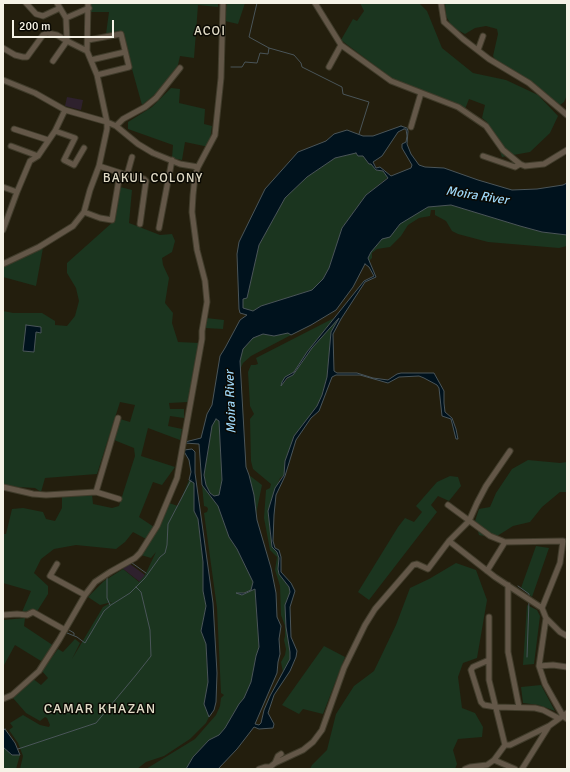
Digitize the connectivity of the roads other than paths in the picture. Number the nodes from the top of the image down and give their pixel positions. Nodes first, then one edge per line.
1 (26, 3) edge
2 (58, 3) edge
3 (223, 3) edge
4 (315, 3) edge
5 (442, 3) edge
6 (88, 5) edge
7 (60, 8) junction
8 (66, 18) junction
9 (483, 36) dead end
10 (88, 40) junction
11 (67, 41) junction
12 (341, 45) junction
13 (3, 48) edge
14 (87, 50) junction
15 (478, 50) junction
16 (125, 52) junction
17 (90, 60) junction
18 (53, 61) dead end
19 (329, 67) dead end
20 (180, 68) dead end
21 (96, 76) junction
22 (3, 80) edge
23 (421, 93) junction
24 (65, 110) junction
25 (567, 115) edge
26 (107, 122) junction
27 (116, 126) junction
28 (411, 127) dead end
29 (14, 129) dead end
30 (55, 131) junction
31 (48, 140) junction
32 (11, 146) dead end
33 (84, 148) dead end
34 (567, 150) edge
35 (38, 156) junction
36 (482, 156) dead end
37 (132, 157) dead end
38 (172, 160) junction
39 (520, 164) junction
40 (99, 166) junction
41 (198, 167) junction
42 (120, 173) junction
43 (128, 175) junction
44 (3, 187) edge
45 (17, 192) junction
46 (84, 212) junction
47 (140, 224) dead end
48 (159, 228) dead end
49 (3, 230) edge
50 (3, 264) edge
51 (118, 418) dead end
52 (510, 451) dead end
53 (3, 487) edge
54 (96, 492) junction
55 (119, 499) dead end
56 (448, 505) dead end
57 (469, 521) junction
58 (449, 541) junction
59 (505, 542) junction
60 (57, 564) dead end
61 (488, 571) junction
62 (508, 585) junction
63 (85, 595) junction
64 (542, 608) junction
65 (3, 615) edge
66 (489, 617) dead end
67 (546, 618) junction
68 (65, 630) junction
69 (567, 636) edge
70 (489, 660) junction
71 (539, 666) junction
72 (567, 668) edge
73 (3, 699) edge
74 (496, 707) junction
75 (519, 708) junction
76 (564, 716) edge
77 (550, 726) junction
78 (505, 745) junction
79 (281, 754) dead end
80 (494, 760) junction
81 (275, 763) junction
82 (259, 769) edge
83 (465, 769) edge
84 (515, 769) edge
85 (522, 769) edge

1 - 7 street
2 - 7 street
3 - 41 street
4 - 12 street
5 - 15 street
6 - 8 street
6 - 10 street
7 - 8 street
8 - 11 street
9 - 15 street
10 - 14 street
10 - 16 street
11 - 13 street
11 - 14 street
11 - 18 street
12 - 19 street
12 - 23 street
14 - 17 street
15 - 25 street
16 - 17 street
16 - 21 street
17 - 21 street
20 - 27 street
21 - 26 street
22 - 24 street
23 - 28 street
23 - 39 street
24 - 26 street
24 - 30 street
26 - 27 street
26 - 40 street
27 - 38 street
29 - 31 street
30 - 31 street
30 - 33 street
31 - 35 street
32 - 35 street
34 - 39 street
35 - 45 street
36 - 39 street
37 - 43 street
38 - 41 street
38 - 48 street
40 - 42 street
40 - 46 street
41 - 63 street
42 - 43 street
42 - 46 street
43 - 47 street
44 - 45 street
45 - 49 street
46 - 50 street
51 - 54 street
52 - 57 street
53 - 54 street
54 - 55 street
56 - 57 street
57 - 58 street
57 - 59 street
58 - 61 street
58 - 81 street
59 - 61 street
59 - 64 street
60 - 63 street
61 - 62 street
62 - 64 street
62 - 75 street
63 - 68 street
64 - 67 street
65 - 68 street
66 - 70 street
67 - 69 street
67 - 71 street
68 - 73 street
70 - 74 street
70 - 74 street
71 - 72 street
71 - 76 street
74 - 75 street
74 - 78 street
75 - 76 street
76 - 77 street
77 - 78 street
77 - 85 street
78 - 80 street
79 - 81 street
80 - 83 street
80 - 84 street
81 - 82 street

